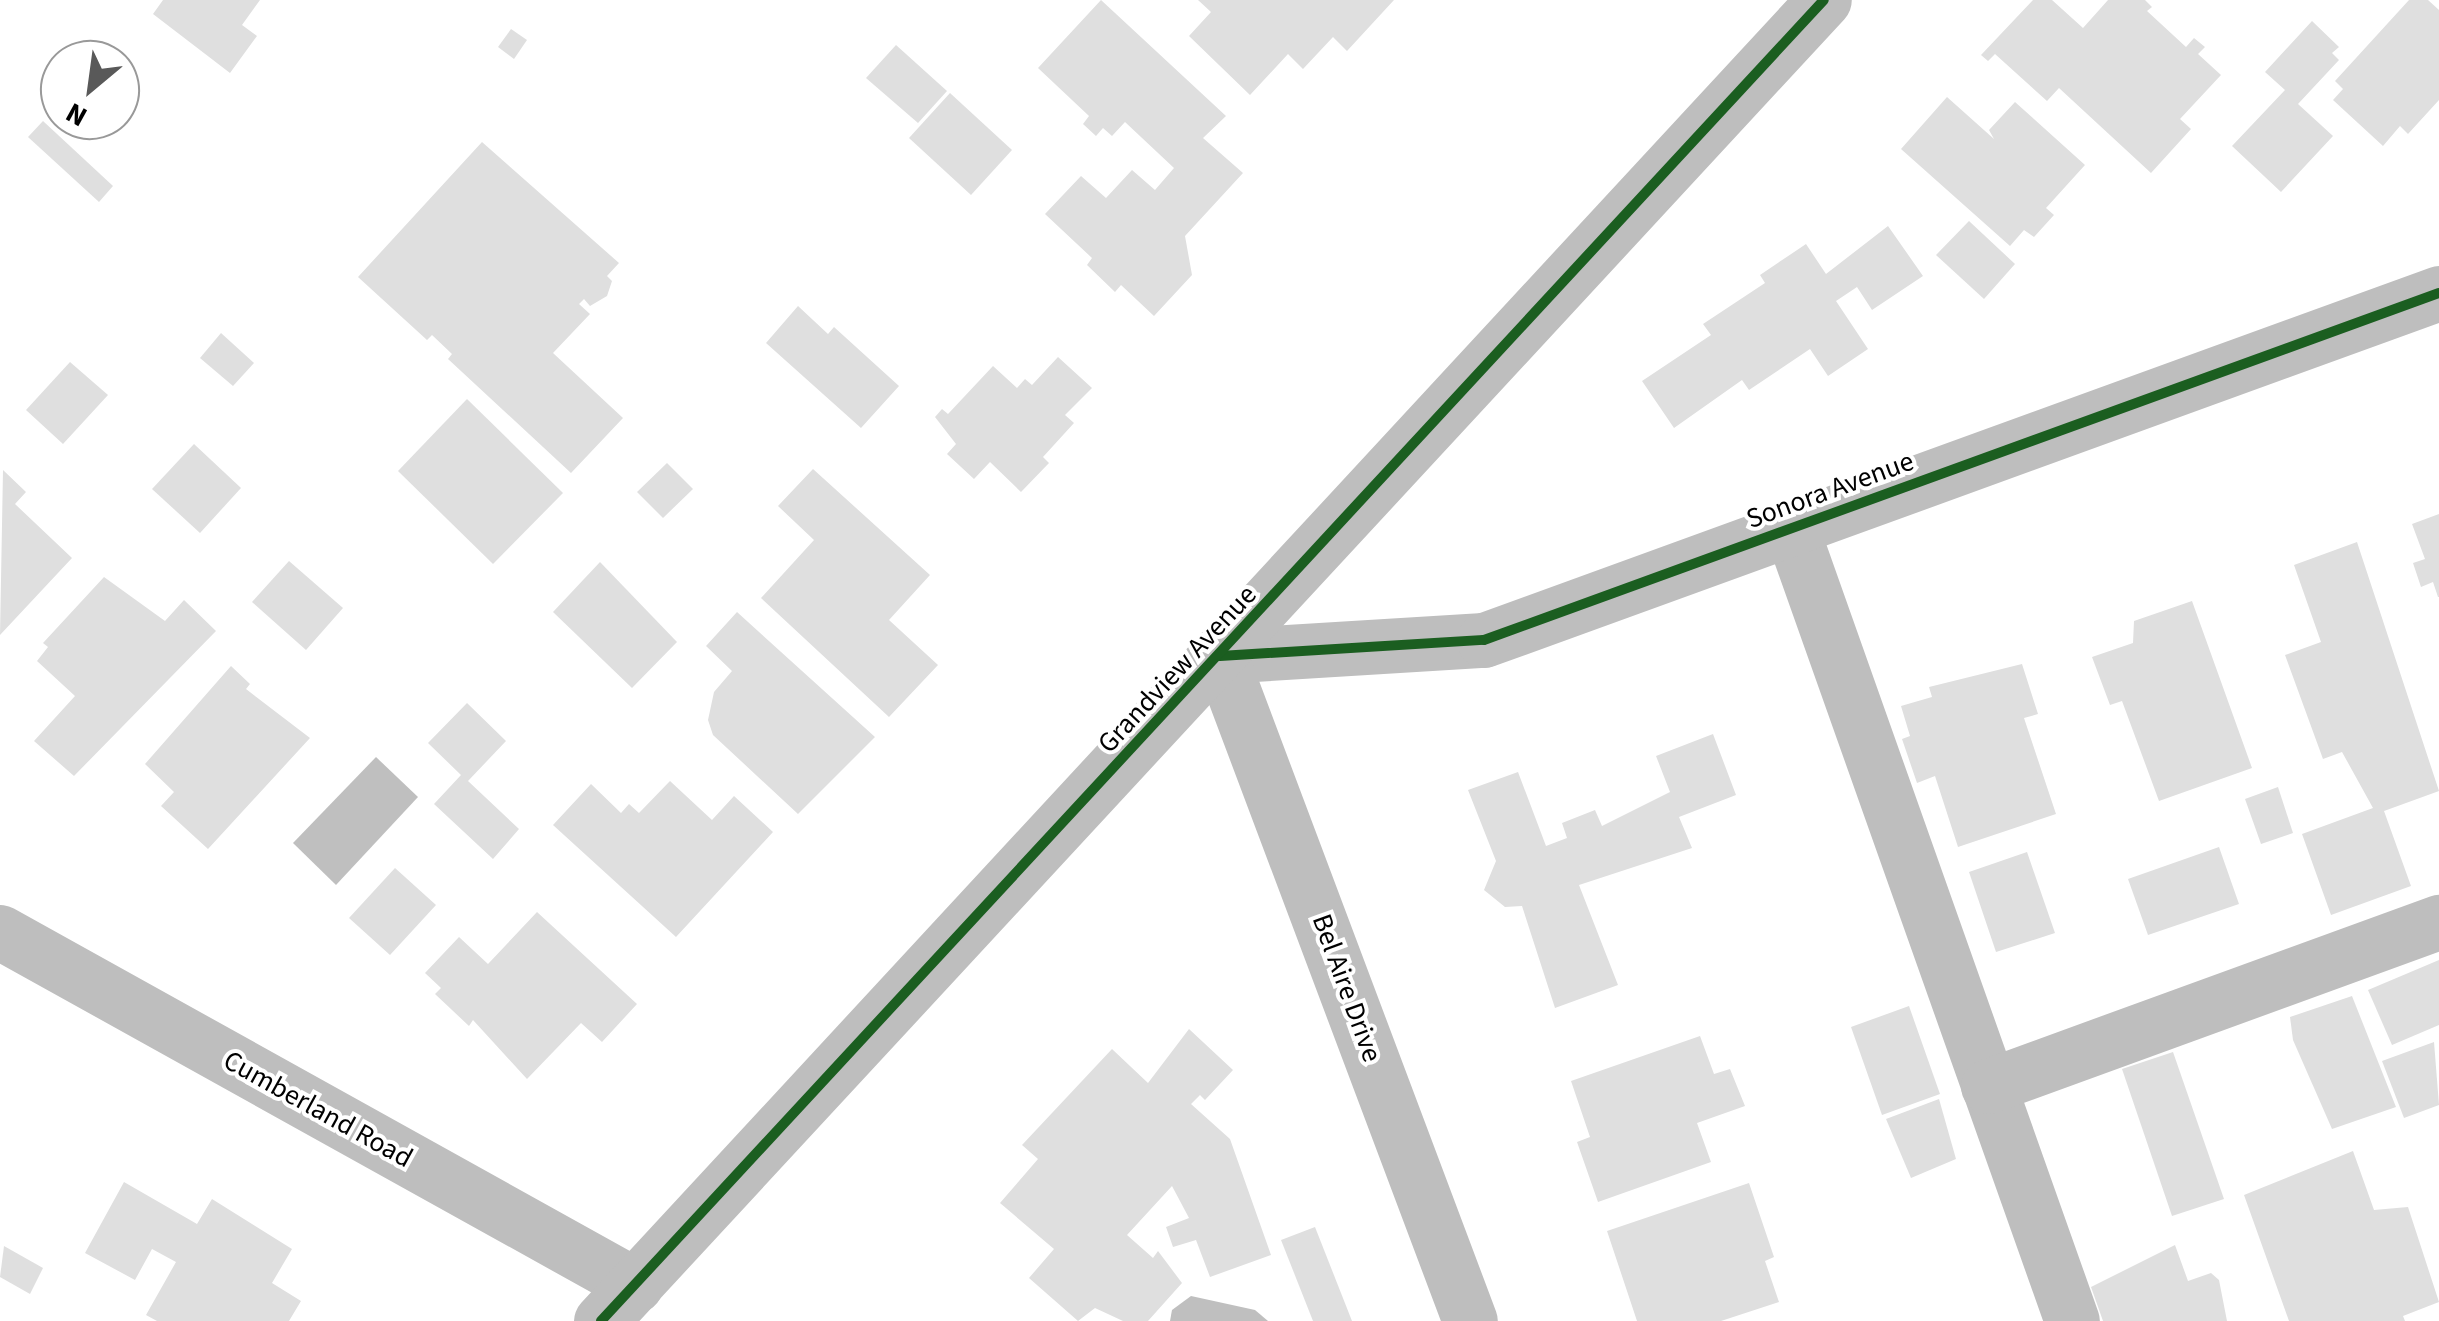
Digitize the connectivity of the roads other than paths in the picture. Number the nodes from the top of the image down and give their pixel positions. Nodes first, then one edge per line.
1 (1824, 0) edge
2 (2439, 293) edge
3 (1791, 528) junction
4 (1220, 656) junction
5 (2439, 922) edge
6 (0, 932) edge
7 (1988, 1086) junction
8 (618, 1303) edge
9 (1470, 1321) edge
10 (2072, 1321) edge

1 - 4 street, Grandview Avenue
2 - 3 street, Sonora Avenue
3 - 4 street, Sonora Avenue
3 - 7 street
4 - 8 street, Grandview Avenue
4 - 9 street, Bel Aire Drive
5 - 7 street
6 - 8 street, Cumberland Road
7 - 10 street

